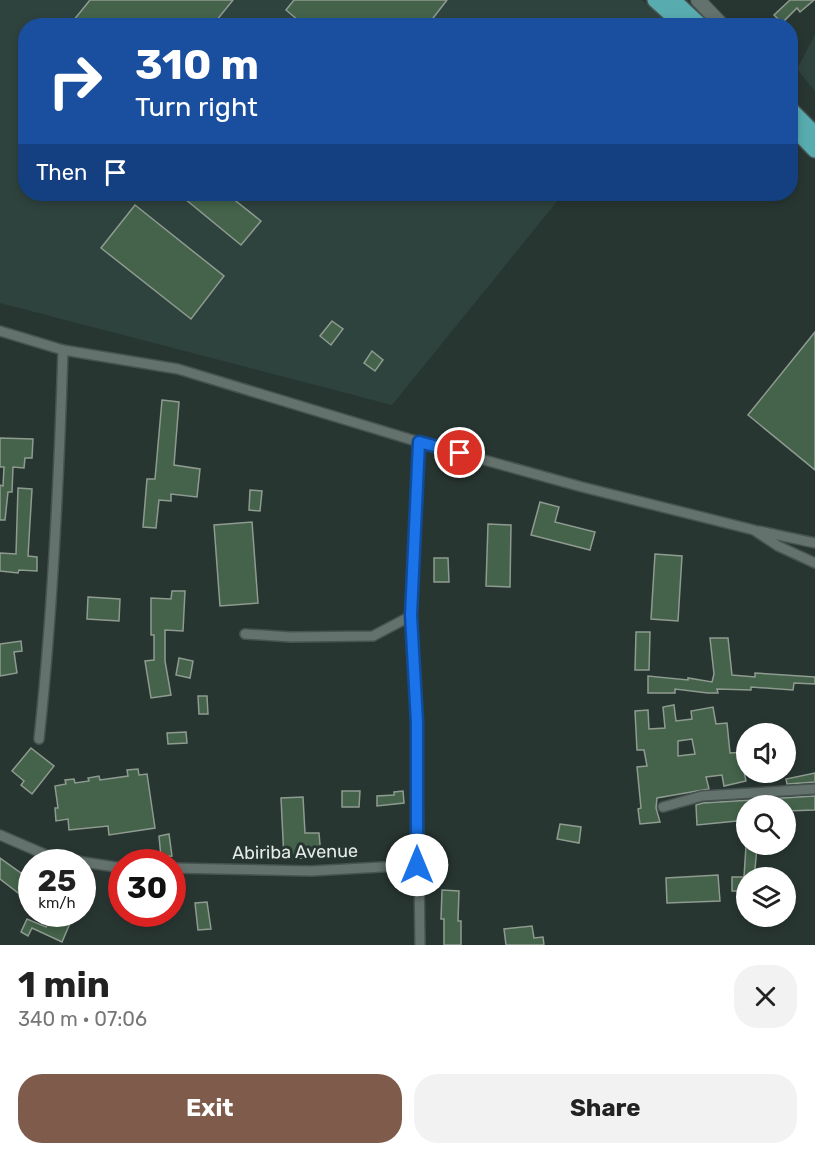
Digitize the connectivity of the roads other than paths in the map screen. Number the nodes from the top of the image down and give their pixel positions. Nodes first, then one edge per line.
1 (655, 0) edge
2 (673, 0) edge
3 (698, 0) edge
4 (675, 18) edge
5 (692, 18) edge
6 (715, 18) edge
7 (798, 117) edge
8 (798, 132) edge
9 (815, 134) edge
10 (815, 150) edge
11 (0, 330) edge
12 (63, 350) junction
13 (419, 442) junction
14 (754, 530) junction
15 (815, 543) edge
16 (815, 563) edge
17 (411, 615) junction
18 (245, 634) dead end
19 (39, 739) dead end
20 (815, 789) edge
21 (663, 807) dead end
22 (0, 834) edge
23 (417, 865) junction
24 (108, 866) edge
25 (186, 868) edge
26 (420, 945) edge

1 - 4 main road
2 - 5 main road
3 - 6 main road
7 - 9 main road
8 - 10 main road
11 - 12 street
12 - 13 street
12 - 19 street
13 - 14 street
13 - 17 street
14 - 15 street
14 - 16 street
17 - 18 street
17 - 23 street
20 - 21 street
22 - 24 street
23 - 25 street, Abiriba Avenue
23 - 26 street

